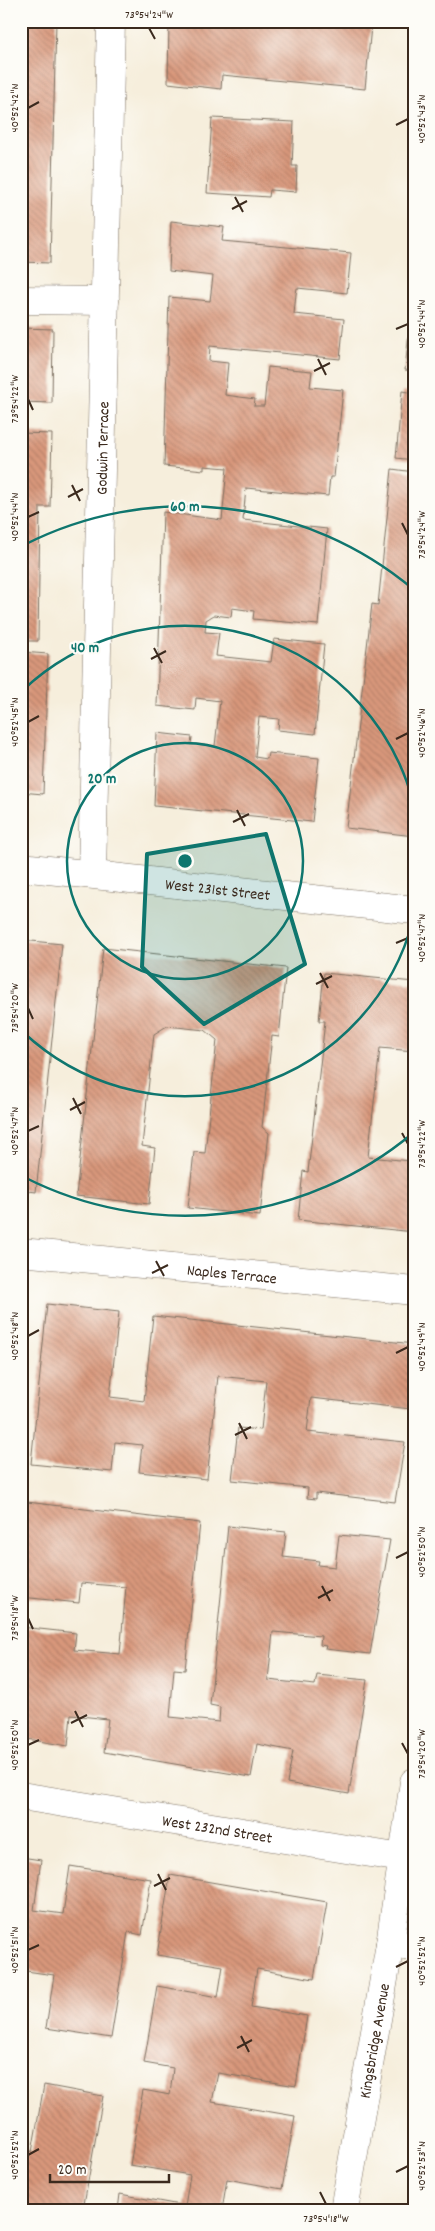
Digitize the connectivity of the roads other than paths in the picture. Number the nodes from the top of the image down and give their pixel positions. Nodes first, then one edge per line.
1 (111, 21) edge
2 (21, 300) edge
3 (105, 301) junction
4 (21, 867) edge
5 (92, 874) junction
6 (414, 910) edge
7 (21, 1252) edge
8 (414, 1291) edge
9 (414, 1782) edge
10 (21, 1796) edge
11 (408, 1859) edge
12 (402, 1946) edge
13 (344, 2210) edge

1 - 3 street, Godwin Terrace
2 - 3 street
3 - 5 street, Godwin Terrace
4 - 5 street, West 231st Street
5 - 6 street, West 231st Street
7 - 8 street, Naples Terrace
9 - 11 street, Kingsbridge Avenue
10 - 11 street, West 232nd Street
11 - 12 street, Kingsbridge Avenue
12 - 13 street, Kingsbridge Avenue

